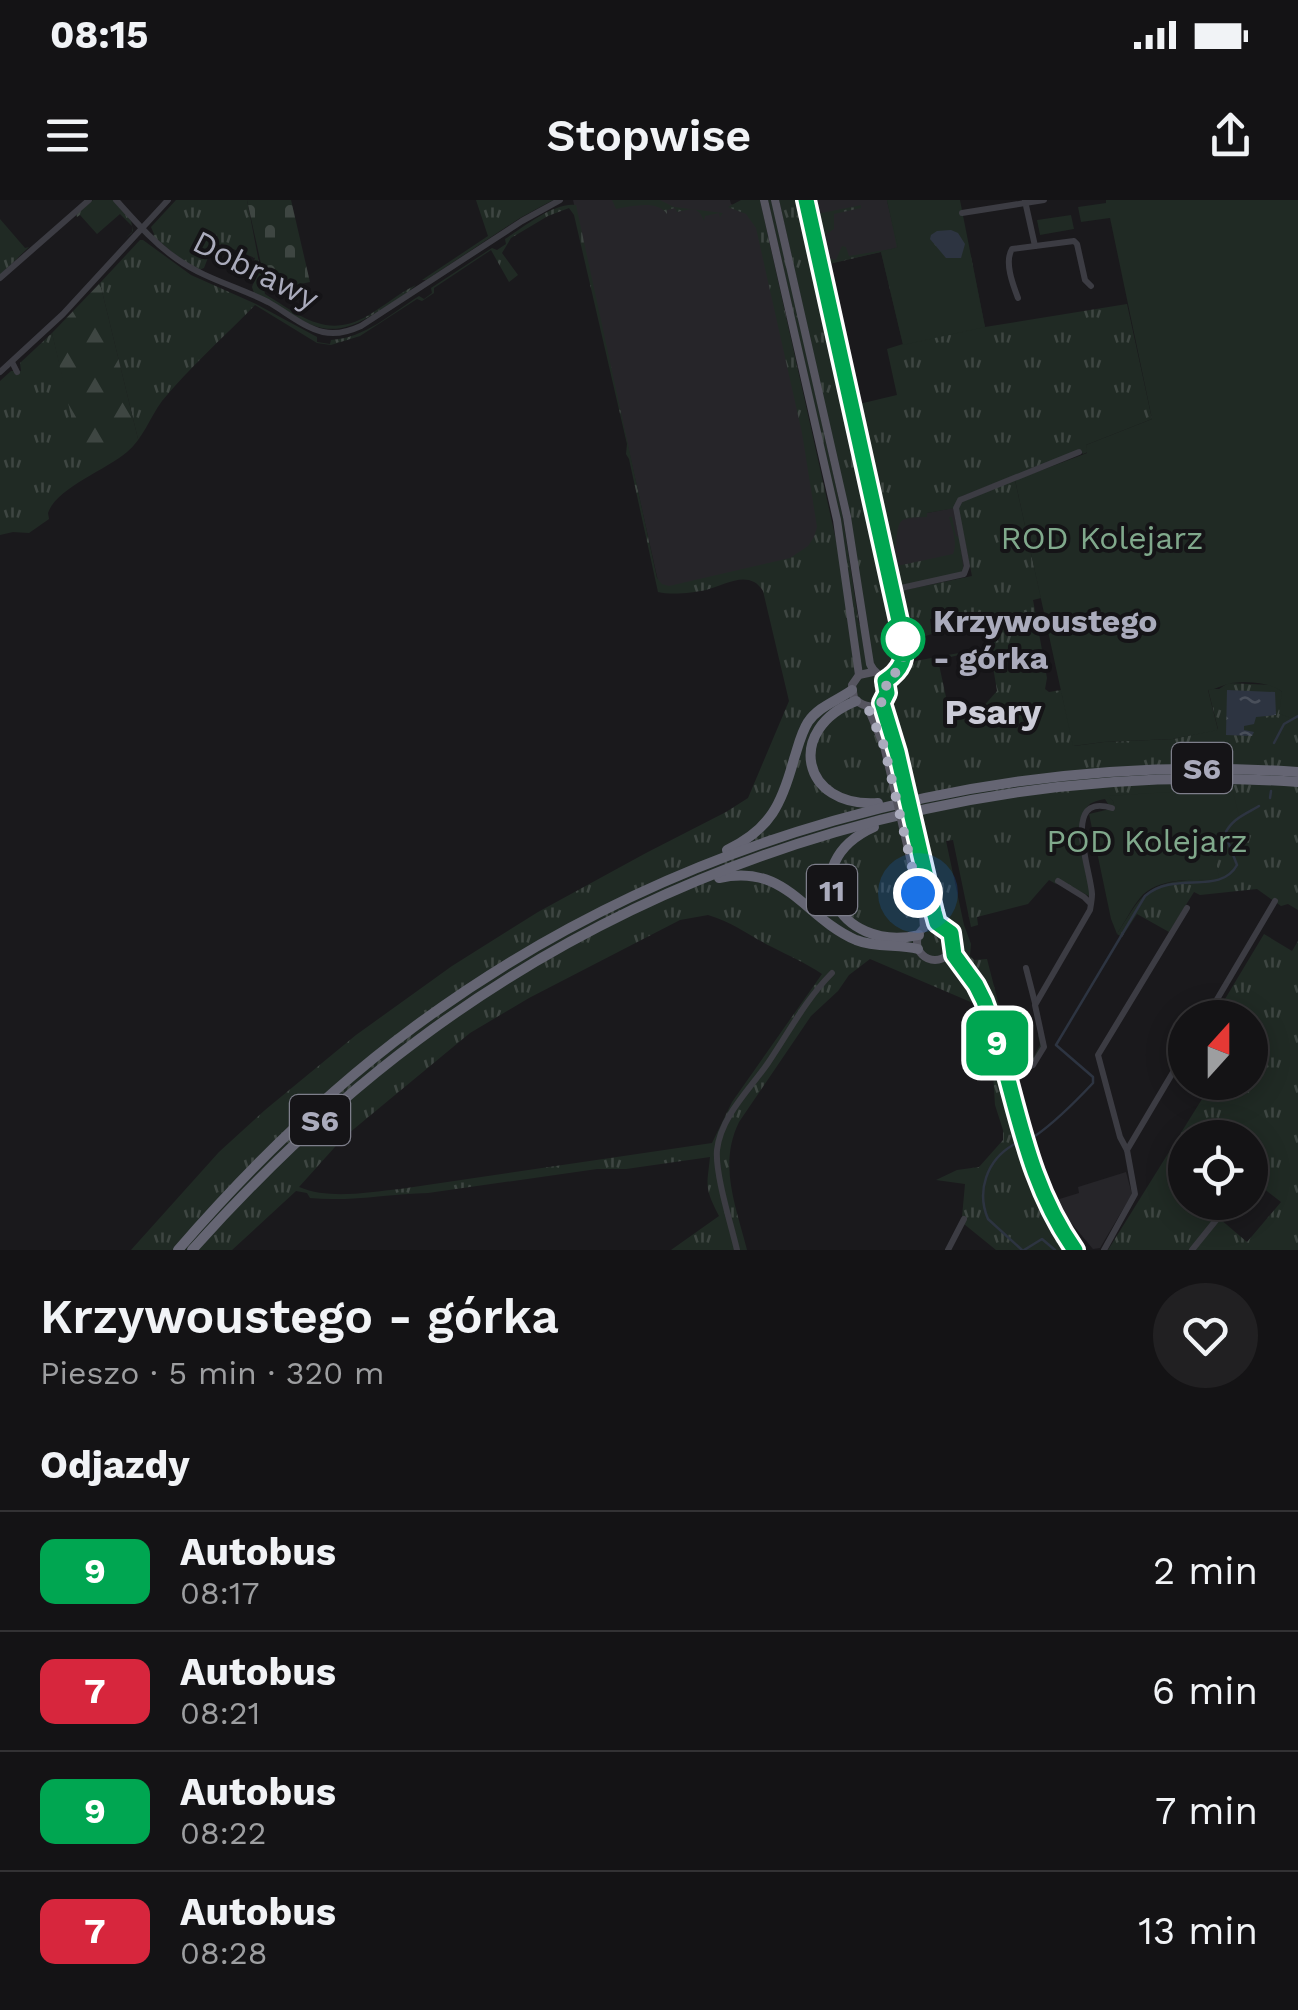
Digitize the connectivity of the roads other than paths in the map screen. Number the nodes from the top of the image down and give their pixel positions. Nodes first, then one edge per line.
1 (89, 200) edge
2 (116, 200) edge
3 (168, 200) edge
4 (560, 200) edge
5 (764, 200) edge
6 (775, 200) edge
7 (806, 200) edge
8 (1044, 200) edge
9 (1025, 202) edge
10 (962, 214) dead end
11 (142, 228) junction
12 (1035, 246) junction
13 (0, 278) edge
14 (1091, 286) dead end
15 (1018, 298) dead end
16 (2, 358) edge
17 (10, 364) junction
18 (0, 372) edge
19 (17, 372) dead end
20 (1079, 452) dead end
21 (892, 590) junction
22 (873, 672) junction
23 (859, 675) junction
24 (885, 681) junction
25 (854, 696) junction
26 (882, 703) junction
27 (868, 708) junction
28 (1298, 772) edge
29 (1298, 782) edge
30 (910, 800) junction
31 (1112, 808) dead end
32 (899, 816) junction
33 (696, 868) junction
34 (1058, 881) dead end
35 (680, 888) junction
36 (1275, 901) dead end
37 (1090, 905) junction
38 (1187, 908) dead end
39 (939, 925) junction
40 (922, 931) junction
41 (918, 948) junction
42 (952, 950) junction
43 (943, 959) junction
44 (1026, 968) dead end
45 (832, 973) dead end
46 (970, 977) junction
47 (1217, 1000) edge
48 (1035, 1004) junction
49 (1005, 1070) junction
50 (1168, 1081) edge
51 (1128, 1150) junction
52 (964, 1219) dead end
53 (1216, 1220) edge
54 (178, 1250) edge
55 (192, 1250) edge
56 (736, 1250) edge
57 (948, 1250) edge
58 (1075, 1250) edge
59 (1104, 1250) edge
60 (1192, 1250) edge

1 - 13 street
2 - 11 street
3 - 11 street
4 - 11 street, Dobrawy
5 - 23 main road
6 - 22 main road
7 - 21 street
8 - 9 street
9 - 10 street
9 - 12 street
11 - 17 street
12 - 14 street
12 - 15 street
16 - 17 street
17 - 18 street
17 - 19 street
20 - 21 street
21 - 24 street
22 - 23 main road
22 - 24 main road
23 - 25 main road
24 - 26 main road
25 - 27 main road
25 - 30 highway
25 - 33 highway
26 - 27 main road
26 - 39 main road, bridge
27 - 40 main road, bridge
28 - 30 highway, S6
29 - 32 highway, S6
30 - 33 highway, S6
31 - 37 street
32 - 35 highway, S6
32 - 40 highway, 11
33 - 54 highway, S6
34 - 37 street
35 - 41 highway
35 - 55 highway, S6
36 - 47 street
37 - 48 street
38 - 51 street
39 - 40 main road
39 - 42 main road
40 - 41 main road
41 - 43 main road
42 - 43 main road
42 - 46 main road
43 - 46 main road
44 - 48 street
45 - 56 street
46 - 49 main road
48 - 49 street
49 - 58 main road
50 - 51 street
51 - 59 street
52 - 57 street
53 - 60 street

